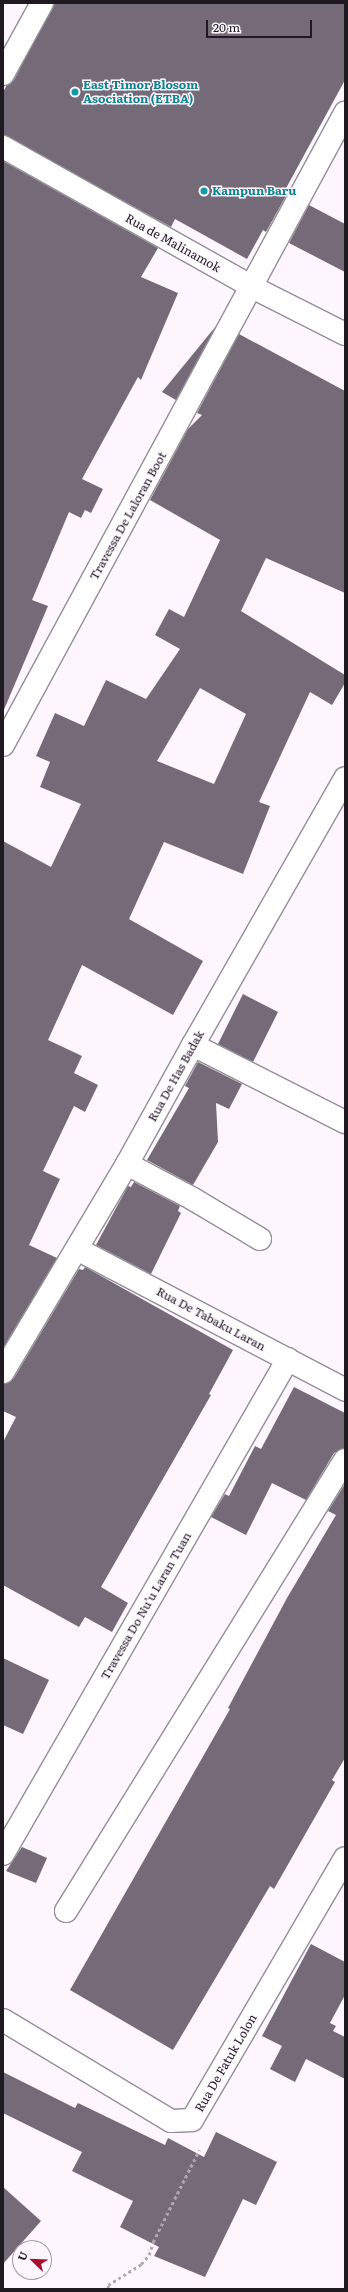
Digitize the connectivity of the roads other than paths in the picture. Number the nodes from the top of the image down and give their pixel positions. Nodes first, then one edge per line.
1 (42, 3) edge
2 (3, 74) edge
3 (345, 113) edge
4 (3, 147) edge
5 (252, 287) junction
6 (345, 334) edge
7 (3, 745) edge
8 (345, 778) edge
9 (193, 1045) junction
10 (345, 1122) edge
11 (127, 1164) junction
12 (260, 1239) dead end
13 (77, 1249) junction
14 (288, 1359) junction
15 (3, 1372) edge
16 (345, 1390) edge
17 (345, 1460) edge
18 (3, 1854) edge
19 (345, 1858) edge
20 (66, 1911) dead end
21 (3, 2020) edge

1 - 2 street
3 - 5 street, Travessa De Laloran Boot
4 - 5 street, Rua de Malinamok
5 - 6 street, Rua de Malinamok
5 - 7 street, Travessa De Laloran Boot
8 - 9 street, Rua De Has Badak
9 - 10 street
9 - 11 street, Rua De Has Badak
11 - 12 street
11 - 13 street, Rua De Has Badak
13 - 14 street, Rua De Tabaku Laran
13 - 15 street, Rua De Has Badak
14 - 16 street, Rua De Tabaku Laran
14 - 18 street, Travessa Do Nu’u Laran Tuan
17 - 20 street
19 - 21 street, Rua De Fatuk Lolon

